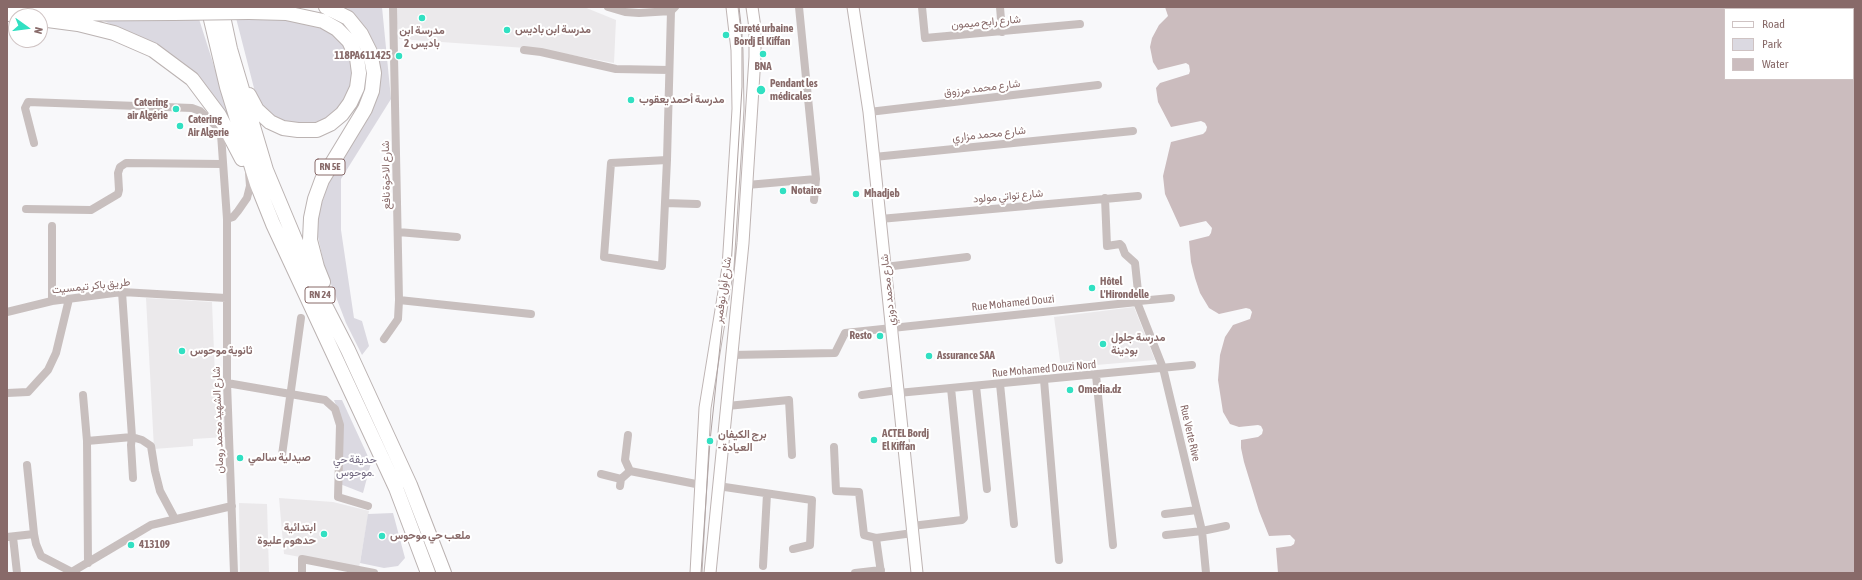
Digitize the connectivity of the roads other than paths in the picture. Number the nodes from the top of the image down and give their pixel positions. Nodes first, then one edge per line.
1 (208, 7) edge
2 (221, 7) edge
3 (326, 7) edge
4 (393, 7) edge
5 (608, 7) edge
6 (732, 7) edge
7 (752, 7) edge
8 (799, 7) edge
9 (853, 7) edge
10 (922, 7) edge
11 (1000, 7) edge
12 (673, 9) edge
13 (7, 15) edge
14 (48, 20) edge
15 (1080, 24) dead end
16 (1002, 32) junction
17 (230, 49) junction
18 (524, 50) dead end
19 (669, 70) junction
20 (1098, 85) dead end
21 (869, 112) junction
22 (1133, 131) dead end
23 (34, 143) dead end
24 (874, 157) junction
25 (667, 160) junction
26 (222, 164) junction
27 (248, 171) junction
28 (816, 179) junction
29 (257, 184) junction
30 (747, 185) junction
31 (1138, 196) dead end
32 (1104, 198) junction
33 (814, 199) dead end
34 (665, 203) junction
35 (697, 204) dead end
36 (26, 209) dead end
37 (227, 219) junction
38 (880, 219) junction
39 (52, 226) dead end
40 (398, 232) junction
41 (458, 237) dead end
42 (966, 257) dead end
43 (885, 267) junction
44 (122, 292) junction
45 (226, 298) junction
46 (1171, 298) dead end
47 (69, 299) junction
48 (399, 300) junction
49 (52, 301) junction
50 (1138, 302) junction
51 (7, 312) edge
52 (531, 314) dead end
53 (301, 318) dead end
54 (891, 326) junction
55 (384, 339) dead end
56 (348, 350) junction
57 (730, 356) junction
58 (1192, 365) dead end
59 (1164, 368) junction
60 (1096, 375) junction
61 (1044, 380) junction
62 (227, 383) junction
63 (1000, 384) junction
64 (976, 386) junction
65 (951, 388) junction
66 (898, 392) junction
67 (7, 393) edge
68 (290, 394) junction
69 (82, 395) dead end
70 (862, 395) dead end
71 (727, 406) junction
72 (628, 435) dead end
73 (132, 437) junction
74 (87, 441) junction
75 (834, 447) dead end
76 (282, 455) dead end
77 (792, 456) dead end
78 (27, 465) dead end
79 (630, 471) junction
80 (601, 474) dead end
81 (133, 478) dead end
82 (701, 485) junction
83 (718, 486) junction
84 (987, 489) dead end
85 (767, 494) junction
86 (232, 506) junction
87 (368, 506) dead end
88 (1197, 510) junction
89 (1165, 514) dead end
90 (175, 519) junction
91 (1014, 524) dead end
92 (1226, 526) dead end
93 (913, 529) junction
94 (1202, 531) junction
95 (34, 534) junction
96 (1166, 535) dead end
97 (10, 537) edge
98 (876, 538) junction
99 (1113, 545) dead end
100 (793, 549) dead end
101 (1059, 560) dead end
102 (88, 563) junction
103 (762, 566) dead end
104 (342, 570) edge
105 (71, 572) edge
106 (881, 572) edge
107 (18, 573) edge
108 (234, 573) edge
109 (302, 573) edge
110 (374, 573) edge
111 (428, 573) edge
112 (444, 573) edge
113 (696, 573) edge
114 (710, 573) edge
115 (856, 573) edge
116 (917, 573) edge
117 (1206, 573) edge

1 - 29 highway, RN 24
2 - 17 highway, RN 24
3 - 56 highway, RN 5E
4 - 40 street, شارع الاخوة نافع
5 - 12 street
6 - 82 main road, شارع أول نوفمبر
7 - 30 main road, شارع أول نوفمبر
8 - 28 street
9 - 21 main road, شارع محمد دوزي
10 - 16 street, شارع رابح ميمون
11 - 16 street
12 - 19 street
13 - 17 highway, bridge
14 - 27 highway
15 - 16 street, شارع رابح ميمون
17 - 56 highway, RN 24
18 - 19 street
19 - 25 street
20 - 21 street, شارع محمد مرزوق
21 - 24 main road, شارع محمد دوزي
22 - 24 street, شارع محمد مزاري
23 - 26 street, شارع الشهيد محمد رومان
24 - 38 main road, شارع محمد دوزي
25 - 34 street
25 - 34 street
26 - 36 street
26 - 37 street, شارع الشهيد محمد رومان
27 - 29 highway
27 - 37 street
28 - 30 street
28 - 33 street
29 - 111 highway, RN 24
30 - 57 main road, شارع أول نوفمبر
31 - 32 street, شارع تواتي مولود
32 - 38 street, شارع تواتي مولود
32 - 50 street, Rue Verte Rive
34 - 35 street
37 - 45 street, شارع الشهيد محمد رومان
38 - 43 main road, شارع محمد دوزي
39 - 49 street
40 - 41 street
40 - 48 street, شارع الاخوة نافع
42 - 43 street
43 - 54 main road, شارع محمد دوزي
44 - 45 street, طريق باكر تيمسيت
44 - 47 street, طريق باكر تيمسيت
44 - 73 street
45 - 62 street, شارع الشهيد محمد رومان
46 - 50 street, Rue Mohamed Douzi
47 - 49 street, طريق باكر تيمسيت
47 - 67 street
48 - 52 street
48 - 55 street, شارع الاخوة نافع
49 - 51 street, طريق باكر تيمسيت
50 - 54 street, Rue Mohamed Douzi
50 - 59 street, Rue Verte Rive
53 - 68 street
54 - 57 street, Rue Mohamed Douzi
54 - 66 main road, شارع محمد دوزي
56 - 112 highway, RN 24
57 - 71 main road, شارع أول نوفمبر
58 - 59 street, Rue Mohamed Douzi Nord
59 - 60 street, Rue Mohamed Douzi Nord
59 - 88 street, Rue Verte Rive
60 - 61 street, Rue Mohamed Douzi Nord
60 - 99 street
61 - 63 street, Rue Mohamed Douzi Nord
61 - 101 street
62 - 68 street
62 - 86 street, شارع الشهيد محمد رومان
63 - 64 street, Rue Mohamed Douzi Nord
63 - 91 street
64 - 65 street, Rue Mohamed Douzi Nord
64 - 84 street
65 - 66 street, Rue Mohamed Douzi Nord
65 - 93 street
66 - 70 street, Rue Mohamed Douzi Nord
66 - 93 main road, شارع محمد دوزي
68 - 76 street
68 - 87 street
69 - 74 street
71 - 77 street
71 - 83 main road, شارع أول نوفمبر
72 - 79 street
73 - 74 street
73 - 81 street
73 - 90 street
74 - 102 street
75 - 98 street
78 - 95 street
79 - 80 street
79 - 82 street
82 - 113 main road, شارع أول نوفمبر
83 - 85 street
83 - 114 main road, شارع أول نوفمبر
85 - 100 street
85 - 103 street
86 - 90 street
86 - 108 street, شارع الشهيد محمد رومان
88 - 89 street
88 - 94 street, Rue Verte Rive
90 - 102 street
92 - 94 street
93 - 98 street
93 - 116 main road, شارع محمد دوزي
94 - 96 street
94 - 117 street, Rue Verte Rive
95 - 97 street
95 - 105 street
97 - 107 street
98 - 106 street
102 - 105 street
104 - 109 street
104 - 110 street
106 - 115 street

